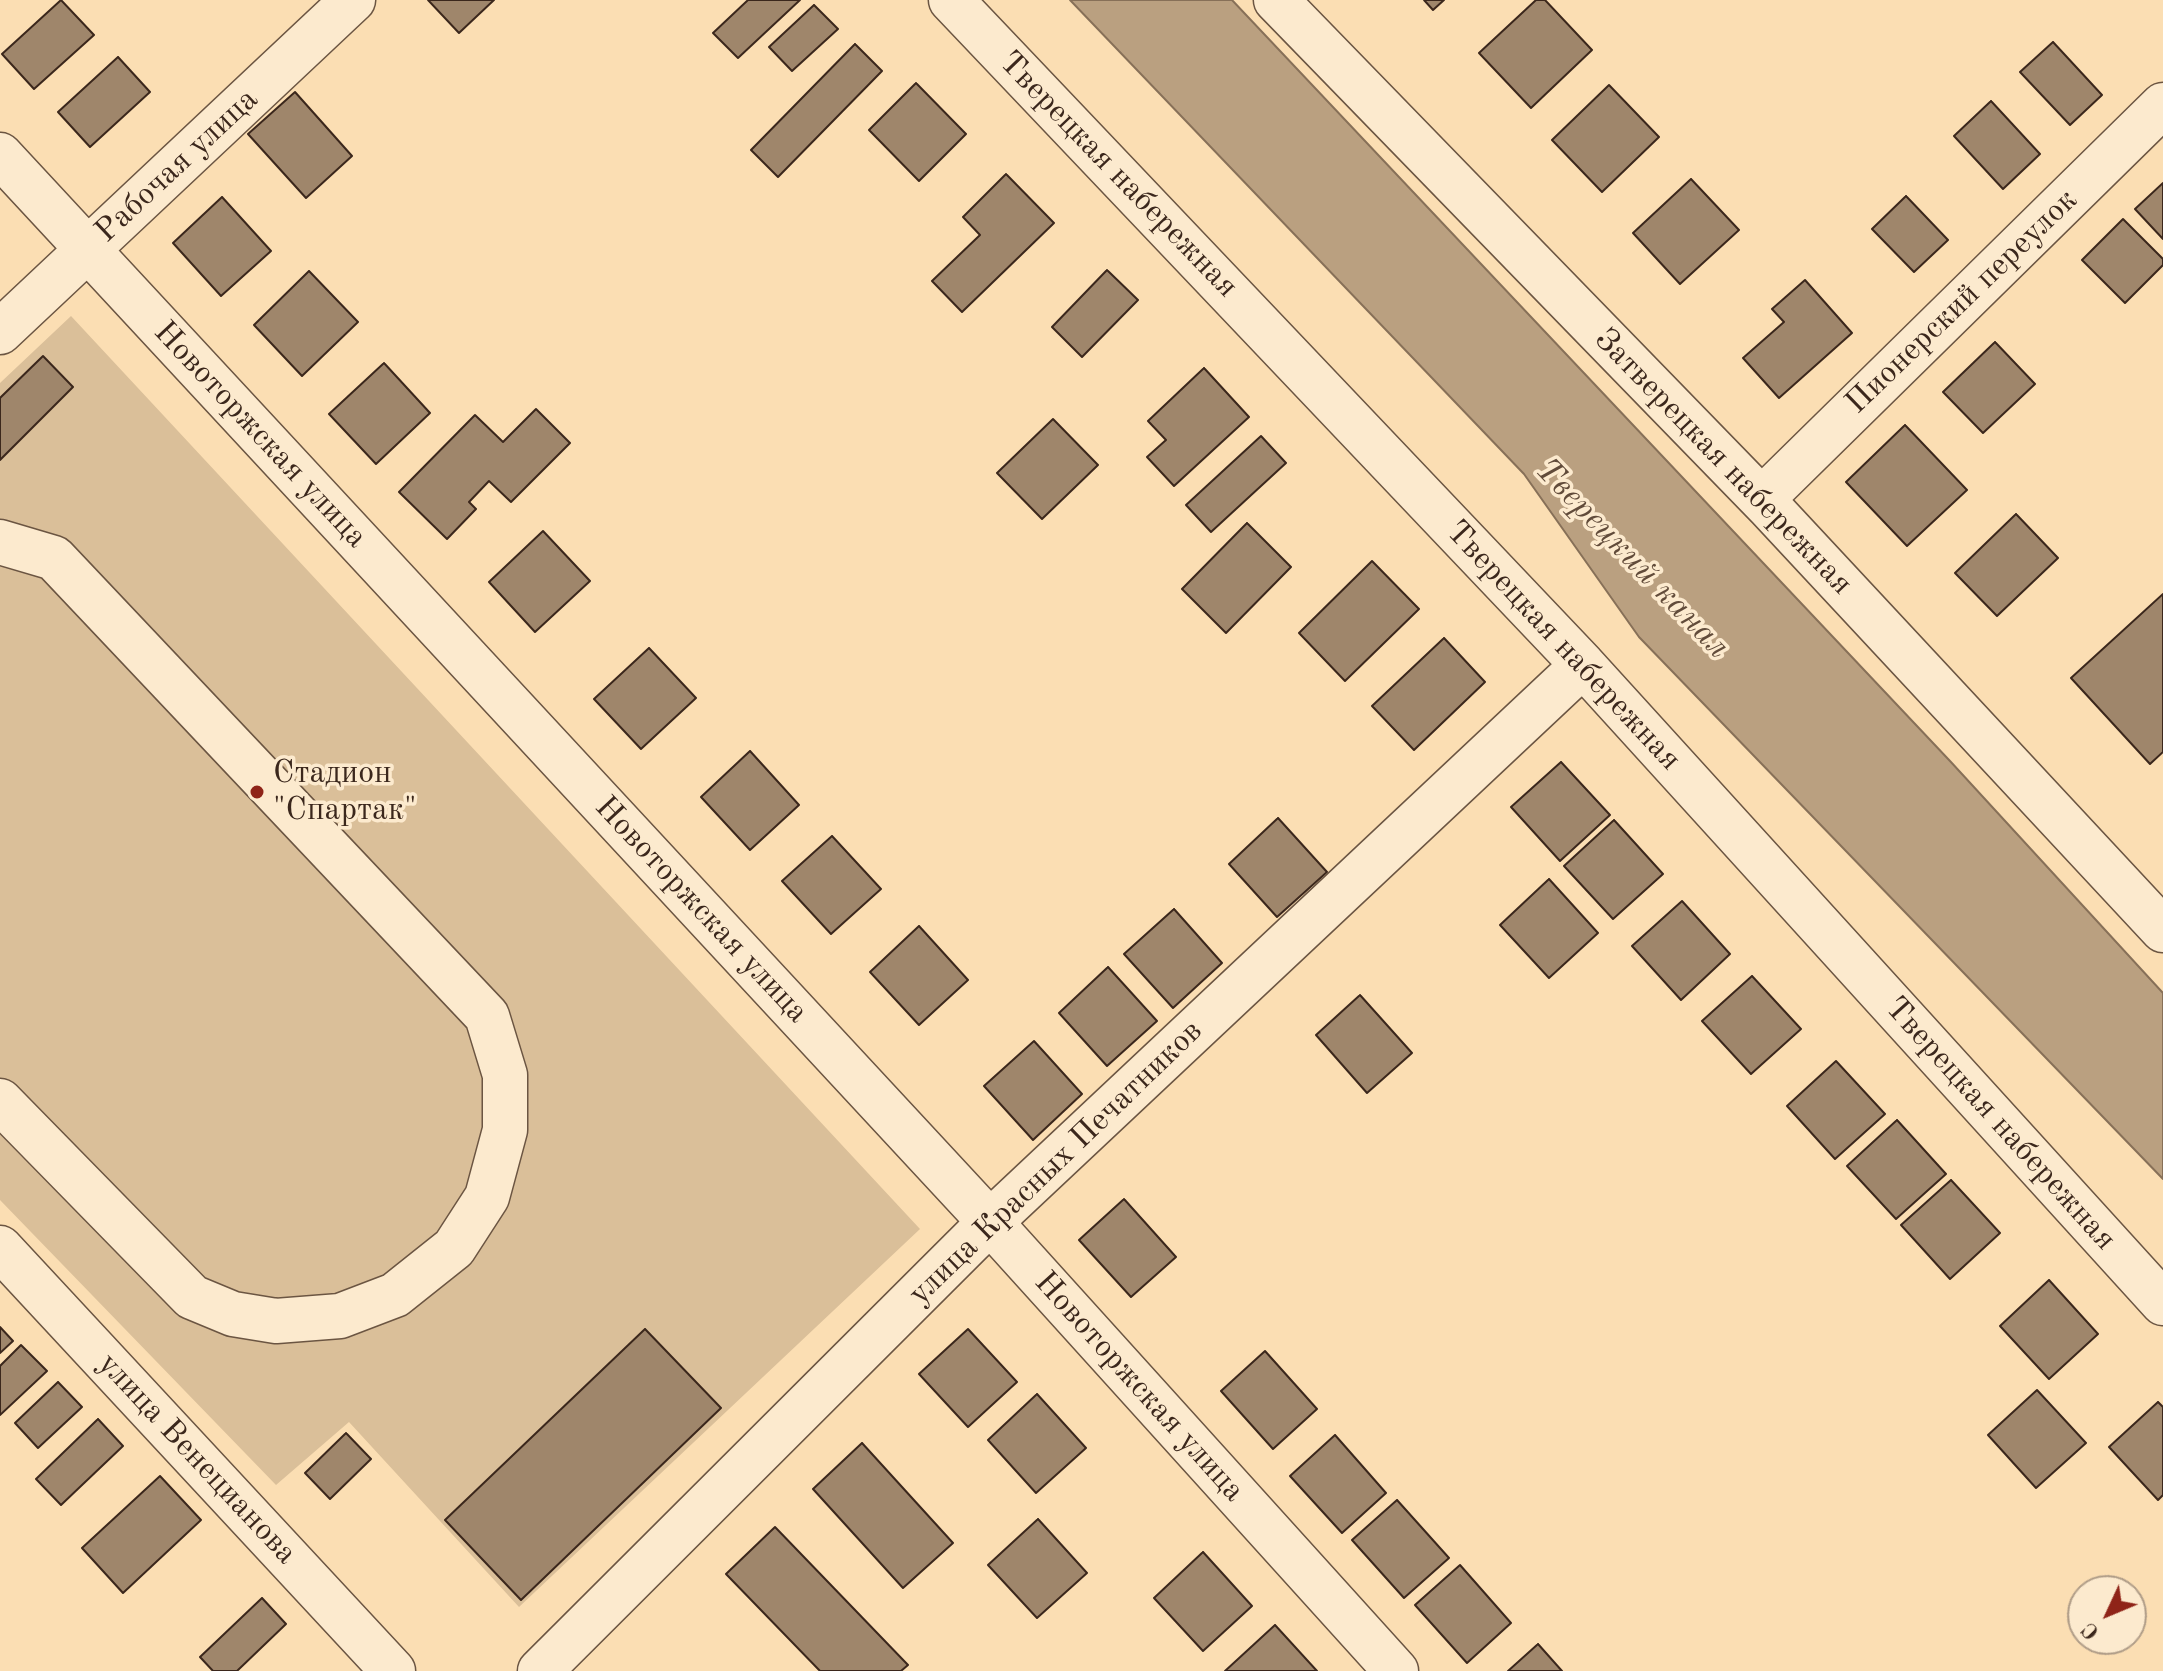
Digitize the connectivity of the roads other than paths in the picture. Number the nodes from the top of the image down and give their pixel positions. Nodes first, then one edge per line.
1 (353, 0) edge
2 (951, 0) edge
3 (1276, 0) edge
4 (2163, 105) edge
5 (0, 155) edge
6 (88, 250) junction
7 (0, 332) edge
8 (1762, 499) junction
9 (0, 542) edge
10 (1583, 665) junction
11 (2163, 930) edge
12 (0, 1101) edge
13 (990, 1222) junction
14 (0, 1248) edge
15 (2163, 1303) edge
16 (393, 1671) edge
17 (540, 1671) edge
18 (1396, 1671) edge

1 - 6 street, Рабочая улица
2 - 10 street, Тверецкая набережная
3 - 8 street, Затверецкая набережная
4 - 8 street, Пионерский переулок
5 - 6 street, Новоторжская улица
6 - 7 street, Рабочая улица
6 - 13 street, Новоторжская улица
8 - 11 street, Затверецкая набережная
9 - 12 street
10 - 13 street, улица Красных Печатников
10 - 15 street, Тверецкая набережная
13 - 17 street, улица Красных Печатников
13 - 18 street, Новоторжская улица
14 - 16 street, улица Венецианова

